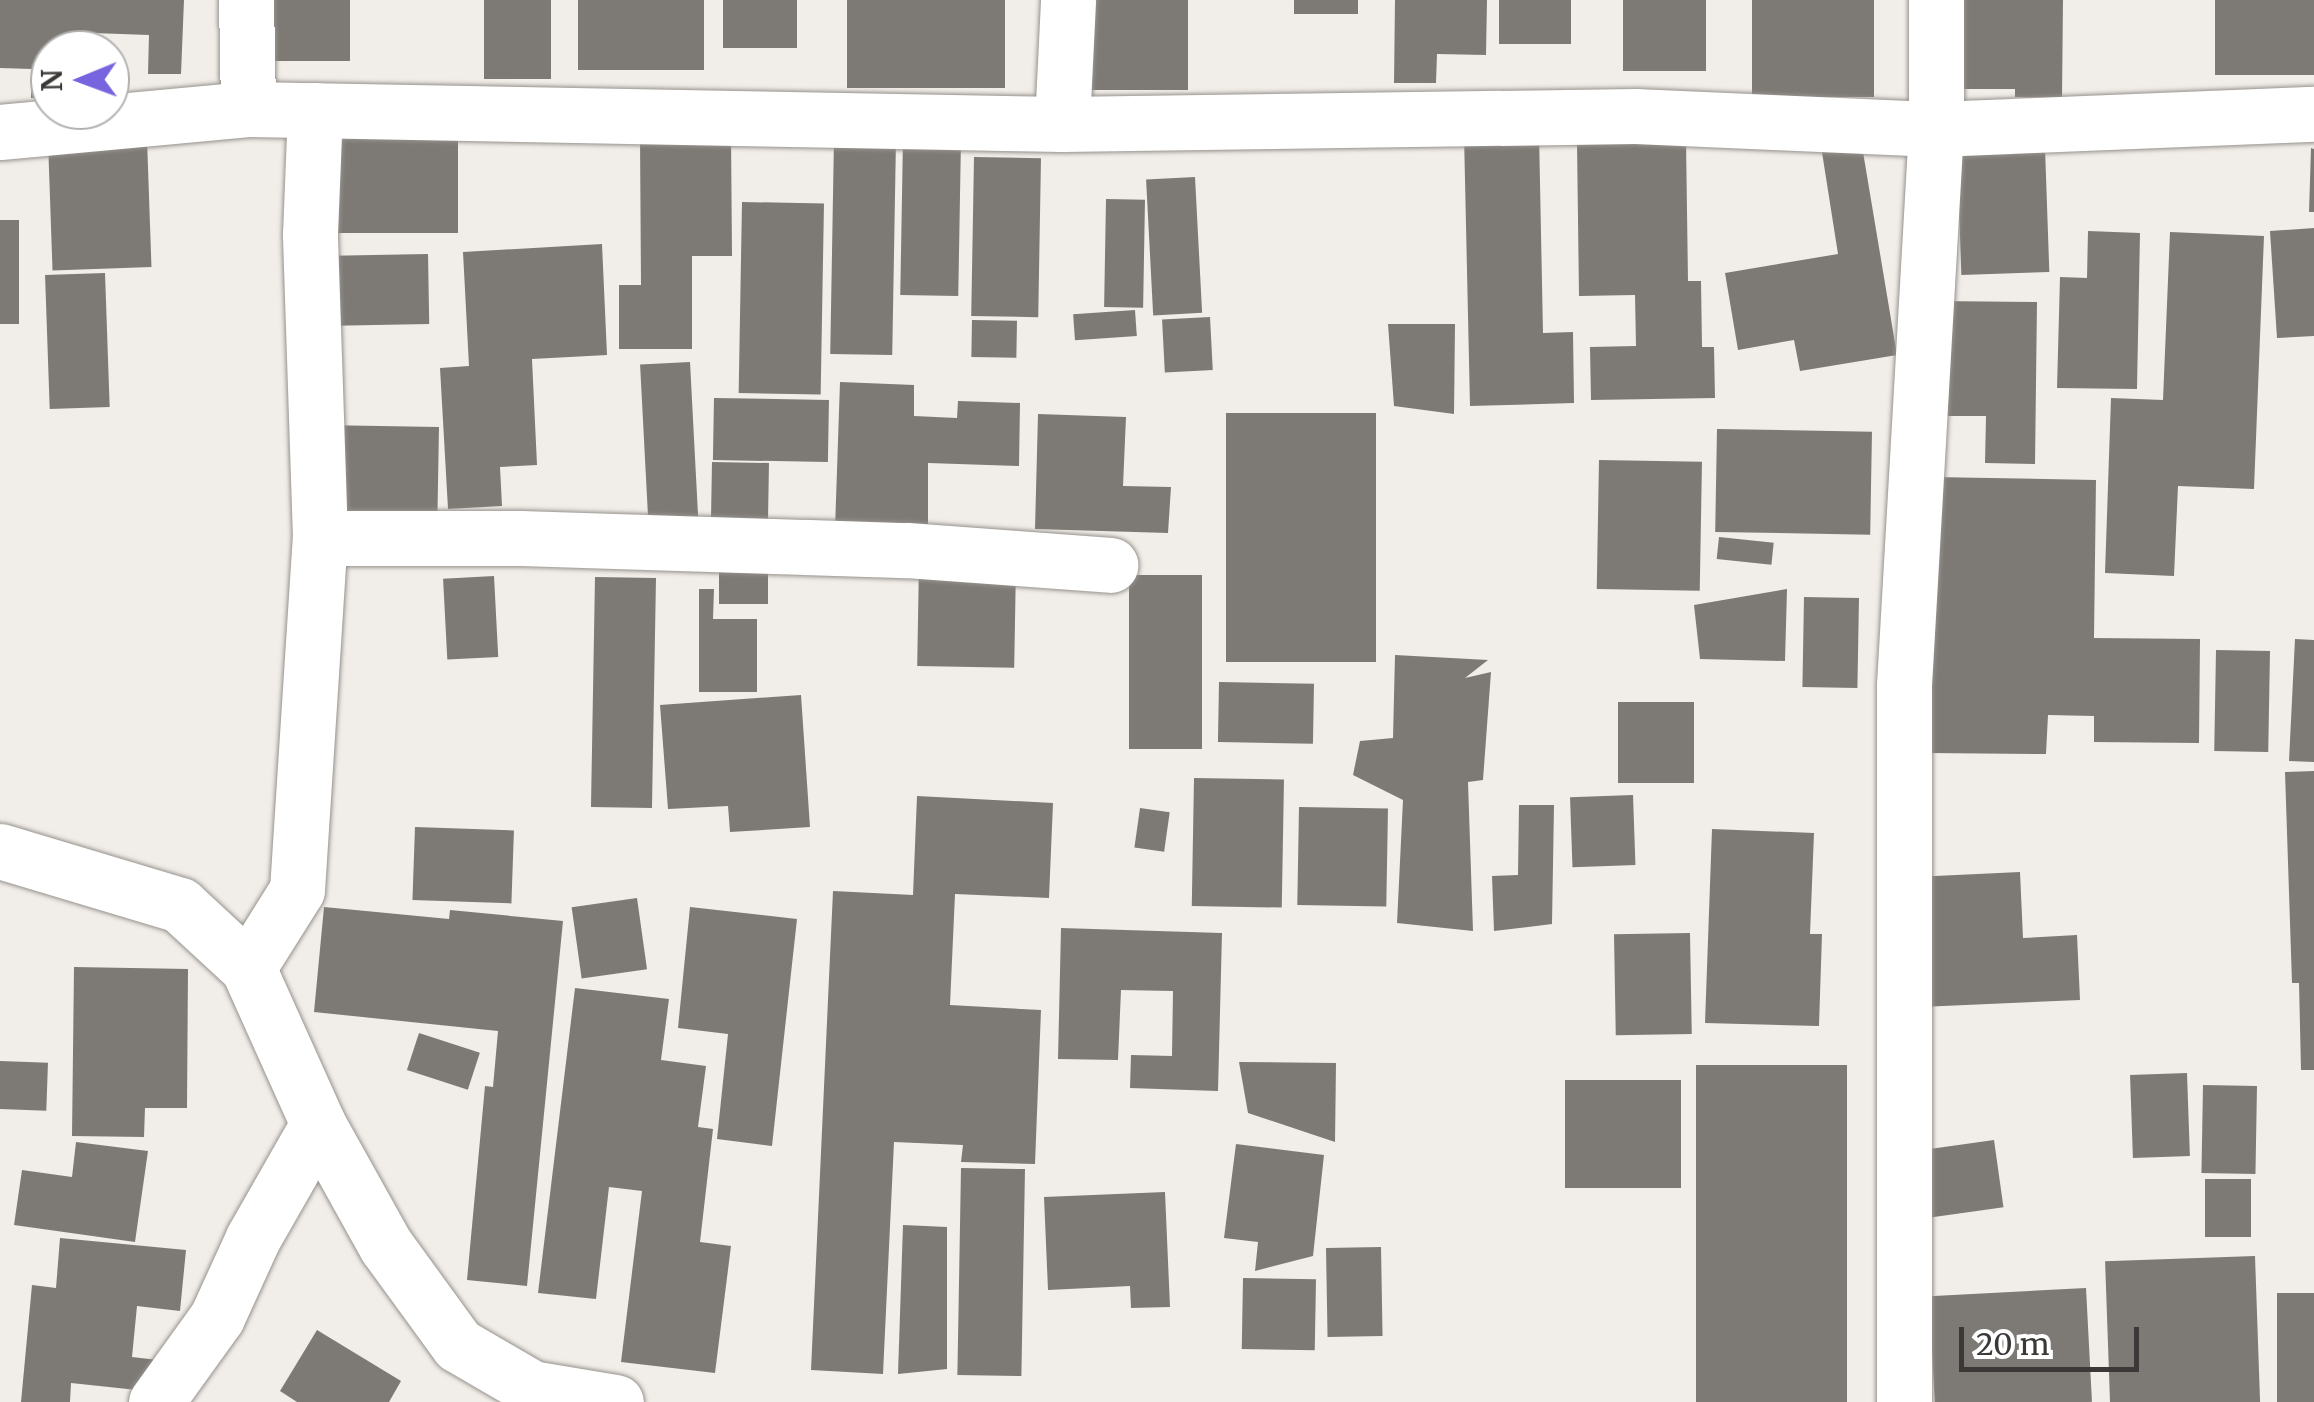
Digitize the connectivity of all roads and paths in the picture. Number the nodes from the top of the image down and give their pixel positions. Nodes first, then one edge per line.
1 (246, 0) edge
2 (1068, 0) edge
3 (1936, 0) edge
4 (248, 108) junction
5 (315, 110) junction
6 (2314, 114) edge
7 (1062, 124) junction
8 (1936, 129) junction
9 (0, 132) edge
10 (320, 538) junction
11 (1110, 565) dead end
12 (0, 851) edge
13 (248, 968) junction
14 (318, 1124) junction
15 (156, 1402) edge
16 (616, 1402) edge
17 (1904, 1402) edge

1 - 4 street
2 - 7 street
3 - 8 street
4 - 5 street
4 - 9 street
5 - 7 street
5 - 10 street
6 - 8 street
7 - 8 street
8 - 17 street
10 - 11 street
10 - 13 street
12 - 13 street
13 - 14 street
14 - 15 street
14 - 16 street

